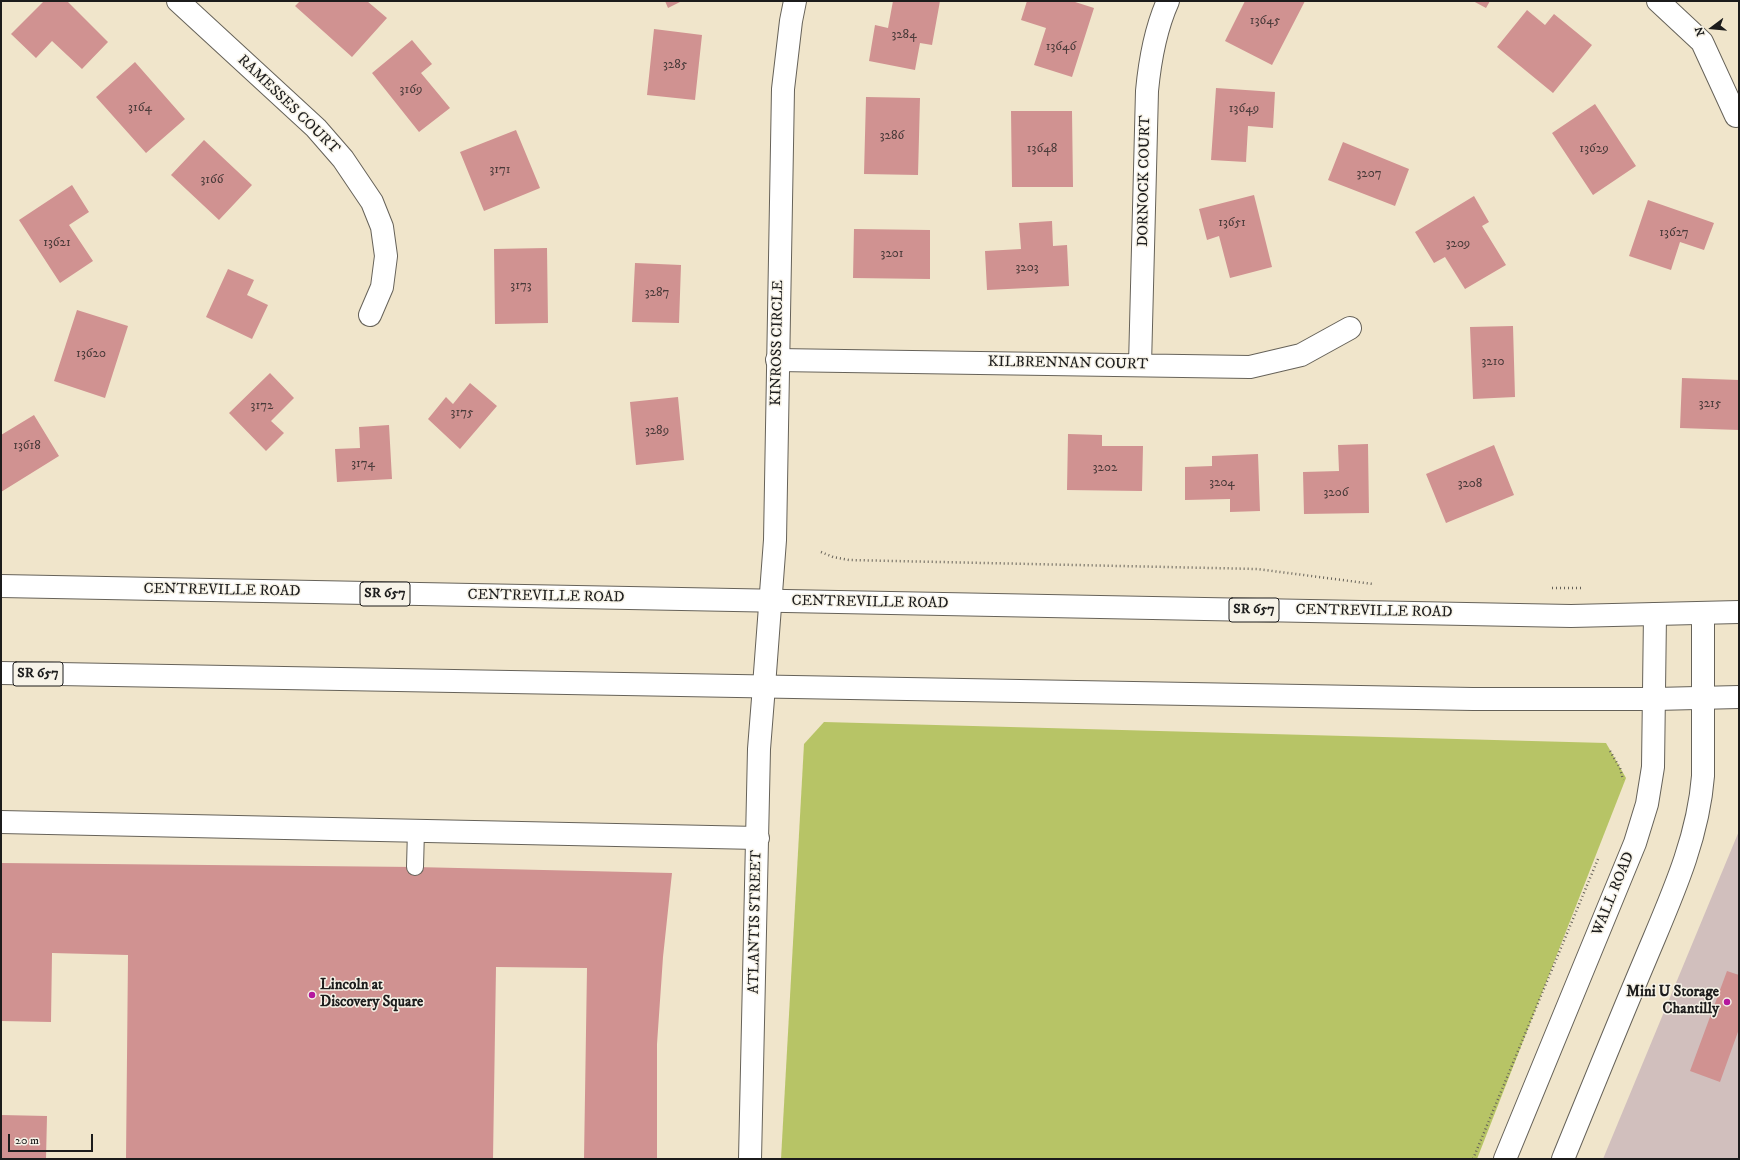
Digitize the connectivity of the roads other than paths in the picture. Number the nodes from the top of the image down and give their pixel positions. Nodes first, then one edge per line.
1 (178, 1) edge
2 (795, 1) edge
3 (1168, 1) edge
4 (1658, 1) edge
5 (1736, 116) dead end
6 (370, 315) dead end
7 (1350, 328) dead end
8 (777, 360) junction
9 (1140, 365) junction
10 (1, 586) edge
11 (770, 601) junction
12 (1739, 612) edge
13 (1703, 613) junction
14 (1655, 614) junction
15 (1, 673) edge
16 (764, 686) junction
17 (1739, 697) edge
18 (1703, 698) junction
19 (1655, 699) junction
20 (1, 822) edge
21 (416, 830) junction
22 (758, 838) junction
23 (414, 867) dead end
24 (750, 1159) edge
25 (1505, 1159) edge
26 (1563, 1159) edge

1 - 6 main road, RAMESSES COURT
2 - 8 main road, KINROSS CIRCLE
3 - 9 main road, DORNOCK COURT
4 - 5 main road
7 - 9 main road, KILBRENNAN COURT
8 - 9 main road, KILBRENNAN COURT
8 - 11 main road, KINROSS CIRCLE
10 - 11 main road, CENTREVILLE ROAD / SR 657
11 - 14 main road, CENTREVILLE ROAD / SR 657
11 - 16 main road, KINROSS CIRCLE
12 - 13 main road, CENTREVILLE ROAD / SR 657
13 - 14 main road, CENTREVILLE ROAD / SR 657
13 - 18 main road
14 - 19 main road, WALL ROAD
15 - 16 main road, SR 657
16 - 19 main road, SR 657
16 - 22 main road, ATLANTIS STREET
17 - 18 main road, SR 657
18 - 19 main road, SR 657
18 - 26 main road
19 - 25 main road, WALL ROAD
20 - 21 main road
21 - 22 main road
21 - 23 lane
22 - 24 main road, ATLANTIS STREET

